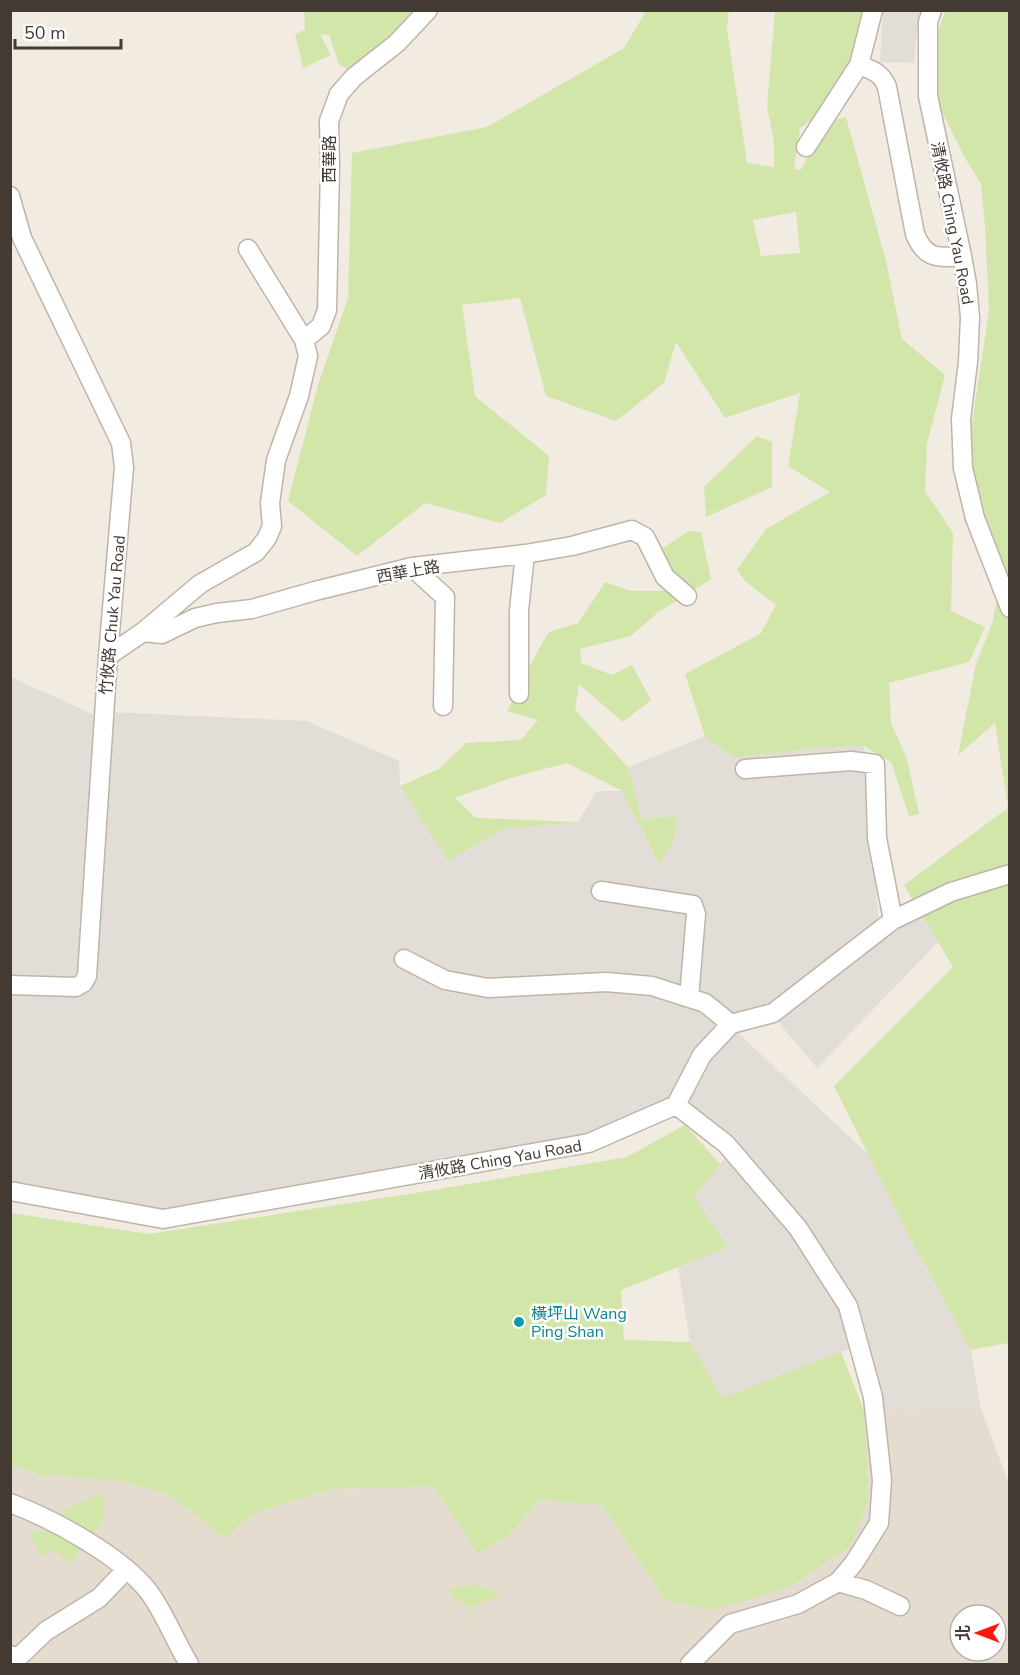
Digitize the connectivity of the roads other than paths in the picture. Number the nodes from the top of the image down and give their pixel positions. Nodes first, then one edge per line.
1 (428, 10) edge
2 (873, 10) edge
3 (932, 10) edge
4 (859, 65) junction
5 (806, 147) dead end
6 (10, 196) edge
7 (248, 249) dead end
8 (962, 256) junction
9 (304, 340) junction
10 (525, 554) junction
11 (412, 567) junction
12 (687, 596) dead end
13 (1010, 608) edge
14 (143, 632) junction
15 (108, 656) junction
16 (519, 694) dead end
17 (443, 706) dead end
18 (746, 769) dead end
19 (1010, 874) edge
20 (601, 891) dead end
21 (893, 920) junction
22 (404, 959) dead end
23 (10, 985) edge
24 (689, 998) junction
25 (731, 1024) junction
26 (676, 1105) junction
27 (10, 1191) edge
28 (10, 1503) edge
29 (126, 1569) junction
30 (838, 1582) junction
31 (900, 1606) dead end
32 (10, 1655) edge
33 (189, 1665) edge
34 (690, 1665) edge

1 - 9 street, 西華路
2 - 4 street
3 - 8 street, 清攸路 Ching Yau Road
4 - 5 street
4 - 8 street
6 - 15 street, 竹攸路 Chuk Yau Road
7 - 9 street
8 - 13 street, 清攸路 Ching Yau Road
9 - 14 street
10 - 11 street, 西華上路
10 - 12 street, 西華上路
10 - 16 street
11 - 14 street, 西華上路
11 - 17 street
14 - 15 street, 西華上路
15 - 23 street, 竹攸路 Chuk Yau Road
18 - 21 street
19 - 21 street
20 - 24 street
21 - 25 street
22 - 24 street
24 - 25 street
25 - 26 street
26 - 27 street, 清攸路 Ching Yau Road
26 - 30 street
28 - 29 street
29 - 32 street
29 - 33 street
30 - 31 street
30 - 34 street

